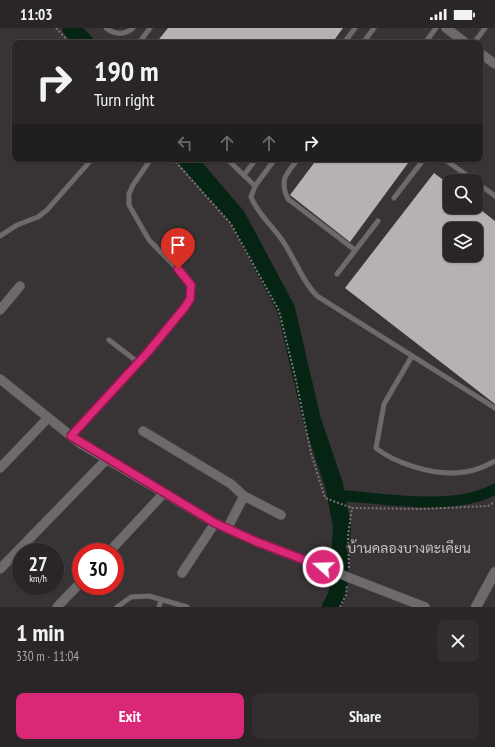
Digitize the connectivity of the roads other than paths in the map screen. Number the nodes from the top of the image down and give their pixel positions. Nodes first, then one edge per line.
1 (106, 28) edge
2 (133, 28) edge
3 (150, 28) edge
4 (355, 28) edge
5 (374, 28) edge
6 (436, 28) edge
7 (446, 28) edge
8 (485, 28) edge
9 (141, 40) edge
10 (346, 40) edge
11 (365, 40) edge
12 (427, 40) edge
13 (462, 40) edge
14 (476, 40) edge
15 (483, 55) edge
16 (495, 64) edge
17 (89, 162) edge
18 (149, 162) edge
19 (230, 162) edge
20 (254, 162) edge
21 (273, 162) edge
22 (296, 162) edge
23 (422, 162) edge
24 (448, 162) edge
25 (464, 174) edge
26 (244, 175) junction
27 (255, 186) junction
28 (483, 188) edge
29 (495, 196) edge
30 (394, 198) dead end
31 (378, 221) dead end
32 (0, 236) edge
33 (355, 250) junction
34 (337, 274) dead end
35 (20, 286) dead end
36 (0, 310) edge
37 (109, 340) dead end
38 (412, 356) junction
39 (139, 363) junction
40 (0, 379) edge
41 (495, 408) edge
42 (48, 418) junction
43 (143, 431) dead end
44 (71, 436) junction
45 (107, 459) junction
46 (495, 461) edge
47 (0, 468) edge
48 (164, 493) junction
49 (244, 496) junction
50 (281, 515) dead end
51 (215, 523) junction
52 (227, 528) junction
53 (117, 543) edge
54 (0, 569) edge
55 (495, 572) edge
56 (182, 574) dead end
57 (72, 591) edge
58 (161, 600) junction
59 (57, 607) edge
60 (117, 607) edge
61 (159, 607) edge
62 (187, 607) edge
63 (425, 607) edge
64 (476, 607) edge

1 - 2 lane
3 - 9 lane
4 - 10 lane
5 - 11 lane
6 - 12 lane
7 - 13 street
8 - 14 lane
15 - 16 street
17 - 32 lane
18 - 39 lane
19 - 26 lane
20 - 26 lane
21 - 27 lane
22 - 33 lane
23 - 30 lane
24 - 25 lane
26 - 27 lane
27 - 38 lane
28 - 29 lane
31 - 33 lane
33 - 34 lane
35 - 36 street
37 - 39 lane
38 - 41 lane
38 - 46 lane
39 - 44 lane
40 - 42 street
42 - 44 street
42 - 47 street
43 - 49 street
44 - 45 street
45 - 48 street
45 - 54 street
48 - 51 street
48 - 53 street
49 - 50 street
49 - 52 street
51 - 52 street
51 - 56 street
52 - 63 street, bridge
55 - 64 main road
57 - 59 street
58 - 60 lane
58 - 61 lane
58 - 62 lane

